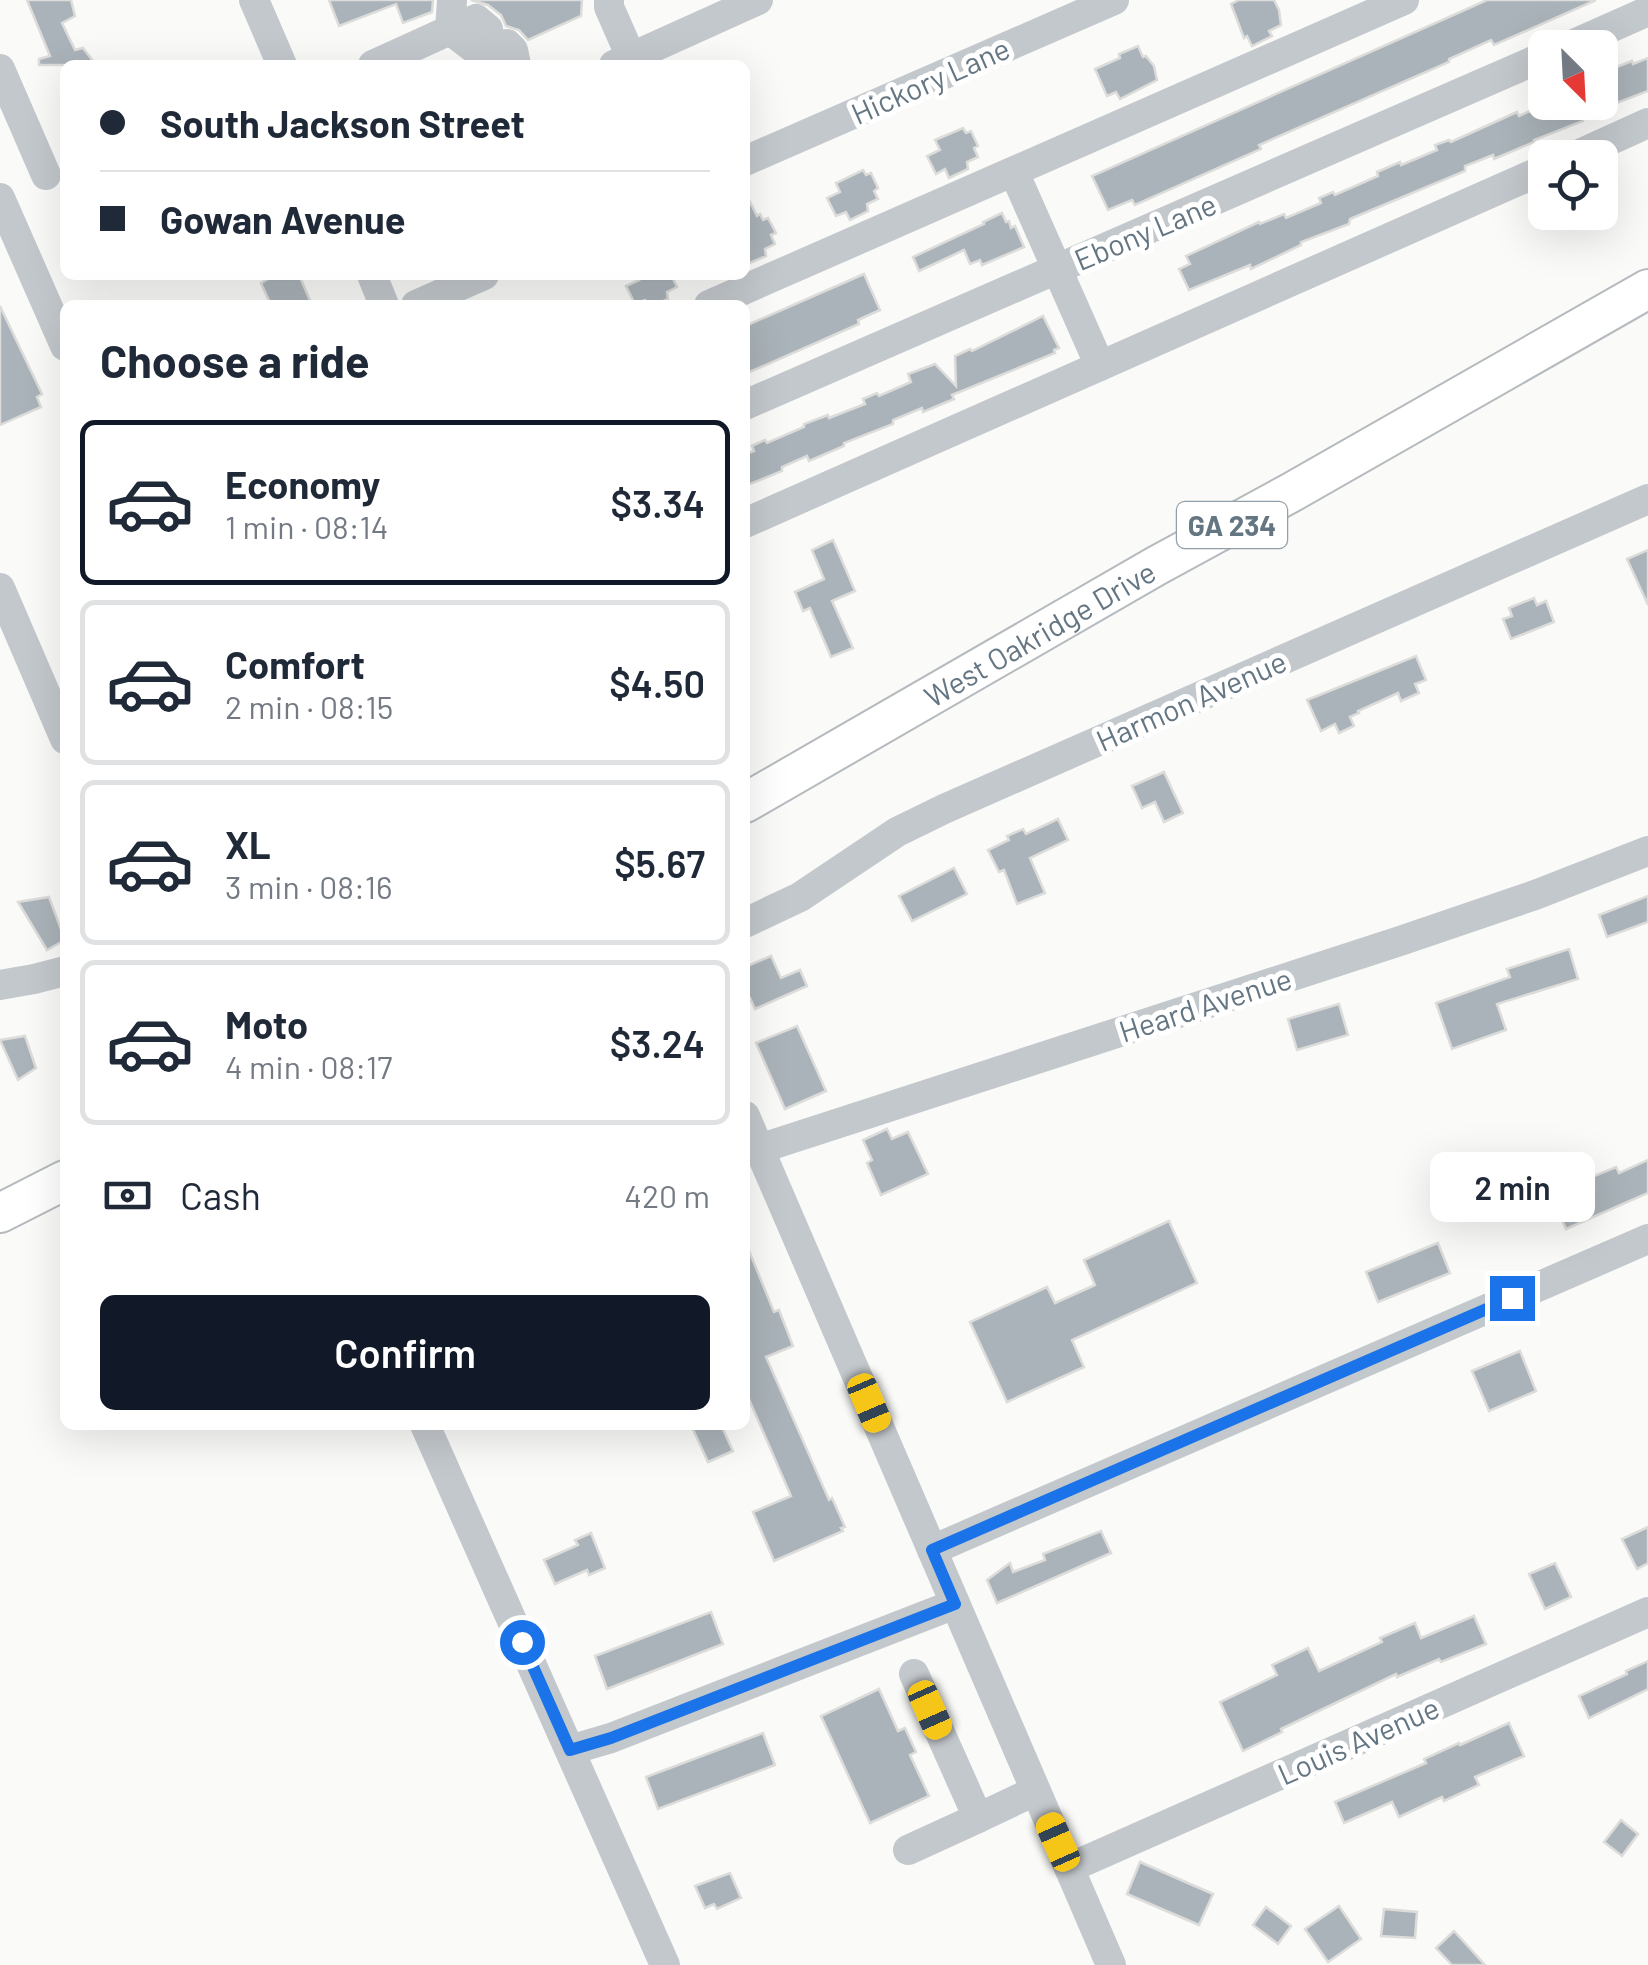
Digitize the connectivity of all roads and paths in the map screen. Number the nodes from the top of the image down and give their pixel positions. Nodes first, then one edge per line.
1 (254, 0) edge
2 (758, 0) edge
3 (1114, 0) edge
4 (1404, 0) edge
5 (614, 2) edge
6 (1648, 11) edge
7 (451, 15) edge
8 (1605, 30) edge
9 (502, 51) edge
10 (280, 60) edge
11 (381, 60) edge
12 (623, 60) edge
13 (625, 60) edge
14 (1528, 63) edge
15 (0, 69) edge
16 (1648, 124) edge
17 (1612, 140) edge
18 (750, 159) edge
19 (55, 171) edge
20 (1014, 172) junction
21 (1528, 177) edge
22 (0, 198) edge
23 (1058, 269) junction
24 (473, 280) edge
25 (1648, 289) edge
26 (427, 300) edge
27 (720, 300) edge
28 (60, 335) edge
29 (1100, 366) junction
30 (750, 402) edge
31 (1648, 500) edge
32 (750, 521) edge
33 (0, 588) edge
34 (60, 727) edge
35 (750, 800) edge
36 (1648, 852) edge
37 (750, 920) edge
38 (60, 971) edge
39 (2, 978) edge
40 (750, 1128) edge
41 (759, 1149) junction
42 (60, 1183) edge
43 (0, 1213) edge
44 (1648, 1239) edge
45 (427, 1430) edge
46 (932, 1550) junction
47 (955, 1604) junction
48 (1648, 1612) edge
49 (914, 1674) dead end
50 (570, 1750) junction
51 (1036, 1791) junction
52 (978, 1818) junction
53 (908, 1850) dead end
54 (1069, 1868) junction
55 (665, 1965) edge
56 (1114, 1965) edge

1 - 10 street
2 - 13 street
3 - 18 street, Hickory Lane
4 - 20 street
5 - 12 street
6 - 8 street
7 - 9 street
7 - 11 street
14 - 23 street, Ebony Lane
15 - 19 street
16 - 17 street
19 - 22 street
20 - 23 street
20 - 27 street
21 - 29 street
22 - 28 street
23 - 29 street
23 - 30 street, Ebony Lane
24 - 26 street
25 - 35 main road, West Oakridge Drive / GA 234
29 - 32 street
31 - 37 street, Harmon Avenue
33 - 34 street
36 - 41 street, Heard Avenue
38 - 39 street
40 - 41 street
41 - 46 street
42 - 43 main road
44 - 46 street
45 - 50 street
46 - 47 street
47 - 50 street
47 - 51 street
48 - 54 street, Louis Avenue
49 - 52 street
50 - 55 street
51 - 52 street
51 - 54 street
52 - 53 street
54 - 56 street

